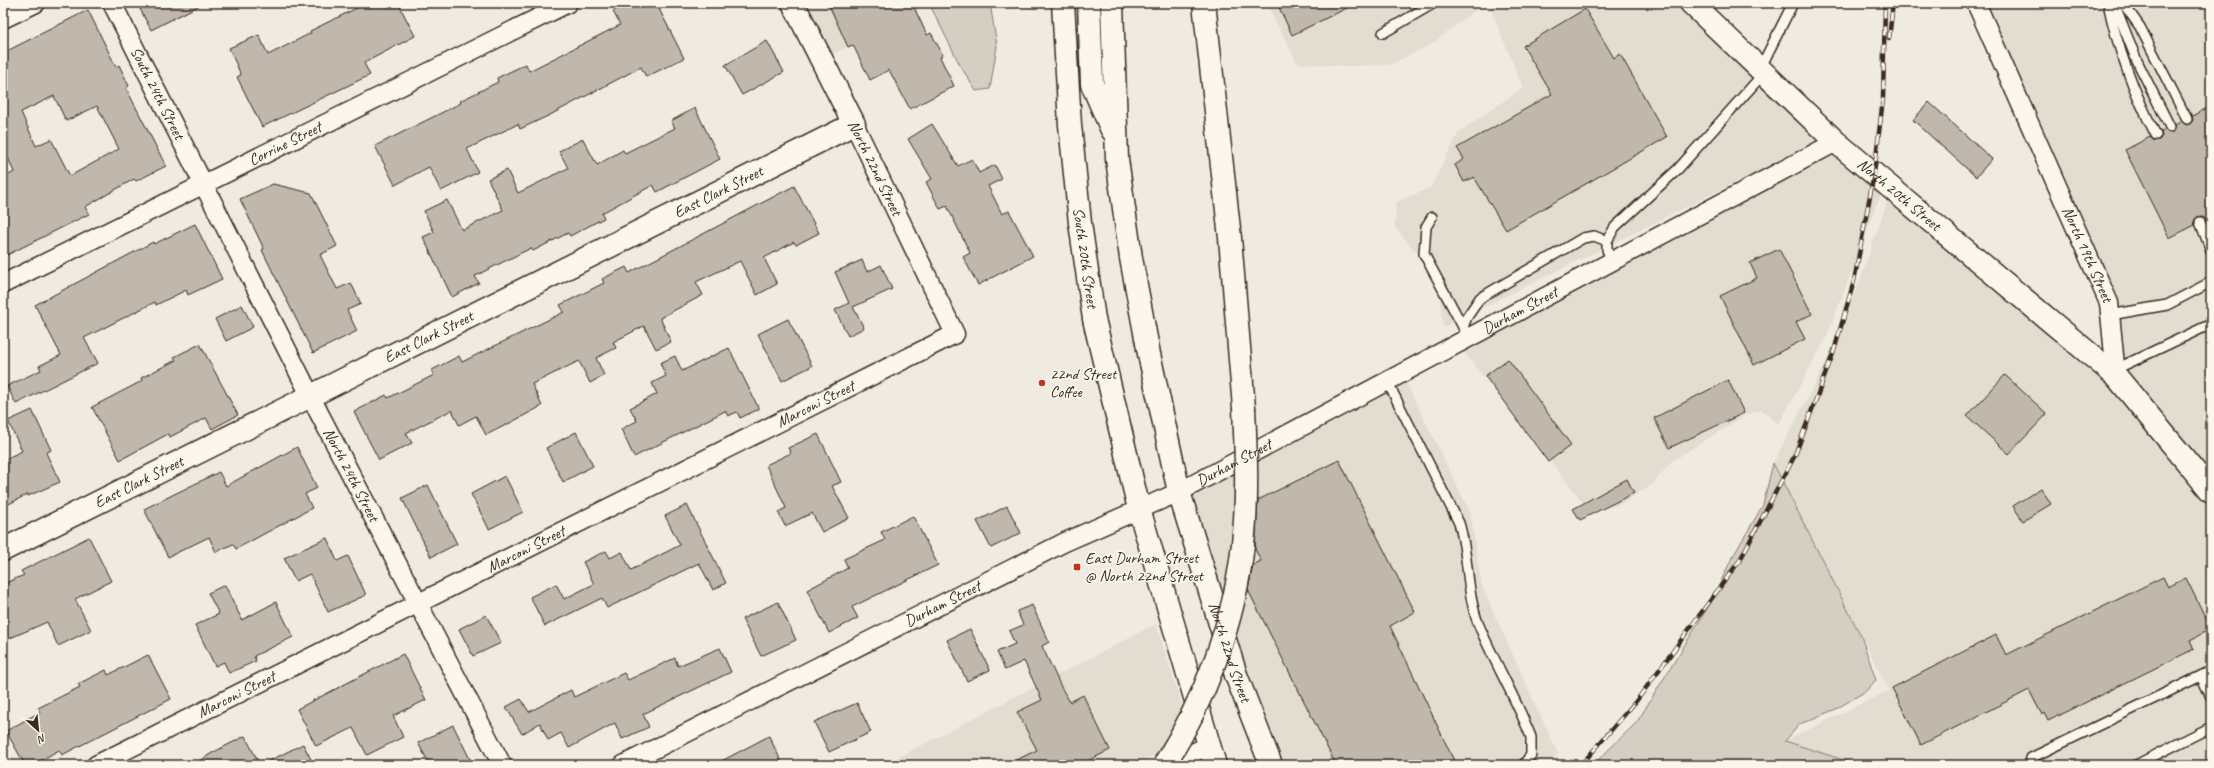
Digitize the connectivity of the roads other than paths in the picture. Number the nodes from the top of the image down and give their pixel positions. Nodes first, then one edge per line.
1 (36, 3) edge
2 (112, 3) edge
3 (568, 3) edge
4 (793, 3) edge
5 (1063, 3) edge
6 (1089, 3) edge
7 (1112, 3) edge
8 (1204, 3) edge
9 (1434, 3) edge
10 (1691, 3) edge
11 (1793, 3) edge
12 (1976, 3) edge
13 (2108, 3) edge
14 (2114, 3) edge
15 (2123, 3) edge
16 (3, 20) edge
17 (1383, 32) dead end
18 (1762, 71) junction
19 (2187, 119) dead end
20 (854, 124) junction
21 (2170, 127) dead end
22 (2156, 135) dead end
23 (1117, 140) junction
24 (1836, 142) junction
25 (204, 183) junction
26 (1432, 217) dead end
27 (2200, 222) dead end
28 (1607, 240) junction
29 (2211, 250) edge
30 (1612, 261) junction
31 (2211, 282) edge
32 (3, 284) edge
33 (2110, 314) junction
34 (2211, 324) edge
35 (1466, 332) junction
36 (955, 334) joint
37 (2116, 372) junction
38 (1387, 381) junction
39 (311, 397) junction
40 (2211, 491) edge
41 (1179, 492) junction
42 (1139, 509) junction
43 (3, 550) edge
44 (418, 603) junction
45 (2211, 671) edge
46 (2201, 676) junction
47 (2211, 697) edge
48 (2211, 726) edge
49 (1211, 755) edge
50 (96, 765) edge
51 (502, 765) edge
52 (623, 765) edge
53 (1165, 765) edge
54 (1271, 765) edge
55 (1523, 765) edge
56 (2030, 765) edge
57 (2136, 765) edge

1 - 16 street
2 - 25 street, South 24th Street
3 - 25 street, Corrine Street
4 - 20 main road, North 22nd Street
5 - 42 main road, South 20th Street
6 - 23 main road
7 - 23 main road
8 - 53 main road, bridge
9 - 17 lane
10 - 18 main road, North 20th Street
11 - 18 lane
12 - 33 street, North 19th Street
13 - 22 lane
14 - 21 lane
15 - 19 lane
18 - 24 main road, North 20th Street
18 - 28 lane
20 - 36 street, North 22nd Street
20 - 39 main road, East Clark Street
23 - 41 main road
24 - 30 street, Durham Street
24 - 37 main road, North 20th Street
25 - 32 street, Corrine Street
25 - 39 street, North 24th Street
26 - 35 lane
27 - 29 lane
28 - 30 lane
28 - 35 lane
30 - 35 street, Durham Street
31 - 33 lane
33 - 37 street, North 19th Street
34 - 37 lane
35 - 38 street, Durham Street
36 - 44 street, Marconi Street
37 - 40 main road
38 - 41 street, Durham Street
38 - 55 lane
39 - 43 main road, East Clark Street
39 - 44 street, North 24th Street
41 - 42 street, Durham Street
41 - 54 main road, North 22nd Street
42 - 49 main road
42 - 52 street, Durham Street
44 - 50 street, Marconi Street
44 - 51 street, North 24th Street
45 - 46 lane
46 - 47 lane
46 - 56 lane
48 - 57 lane
49 - 53 street

